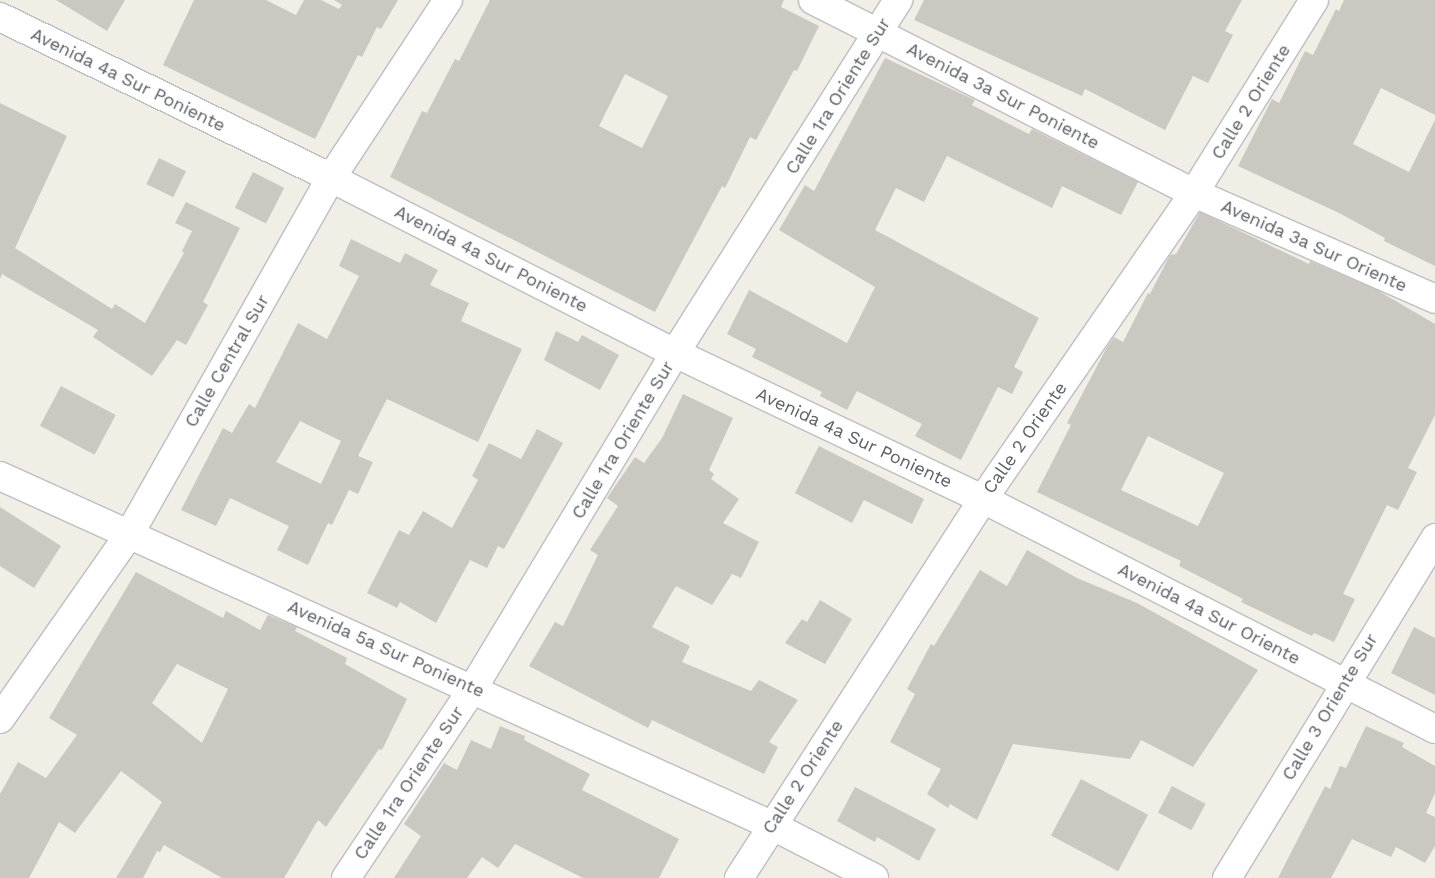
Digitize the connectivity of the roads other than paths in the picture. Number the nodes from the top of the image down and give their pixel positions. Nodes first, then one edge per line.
1 (448, 0) edge
2 (813, 0) edge
3 (898, 0) edge
4 (1314, 0) edge
5 (0, 17) edge
6 (878, 33) junction
7 (331, 178) junction
8 (1194, 193) junction
9 (1435, 299) edge
10 (676, 353) junction
11 (0, 476) edge
12 (983, 499) junction
13 (130, 533) junction
14 (1435, 538) edge
15 (1344, 683) junction
16 (473, 688) junction
17 (0, 719) edge
18 (1435, 729) edge
19 (771, 825) junction
20 (346, 878) edge
21 (739, 878) edge
22 (874, 878) edge
23 (1227, 878) edge

1 - 7 street, Calle Central Sur
2 - 6 street, Avenida 3a Sur Poniente
3 - 6 street, Calle 1ra Oriente Sur
4 - 8 street, Calle 2 Oriente
5 - 7 street, Avenida 4a Sur Poniente
6 - 8 street, Avenida 3a Sur Poniente
6 - 10 street, Calle 1ra Oriente Sur
7 - 10 street, Avenida 4a Sur Poniente
7 - 13 street, Calle Central Sur
8 - 9 street, Avenida 3a Sur Oriente
8 - 12 street, Calle 2 Oriente
10 - 12 street, Avenida 4a Sur Poniente
10 - 16 street, Calle 1ra Oriente Sur
11 - 13 street, Avenida 5a Sur Poniente
12 - 15 street, Avenida 4a Sur Oriente
12 - 19 street, Calle 2 Oriente
13 - 16 street, Avenida 5a Sur Poniente
13 - 17 street, Calle Central Sur
14 - 15 street, Calle 3 Oriente Sur
15 - 18 street, Avenida 4a Sur Oriente
15 - 23 street, Calle 3 Oriente Sur
16 - 19 street, Avenida 5a Sur Poniente
16 - 20 street, Calle 1ra Oriente Sur
19 - 21 street, Calle 2 Oriente
19 - 22 street, Avenida 5a Sur Poniente

